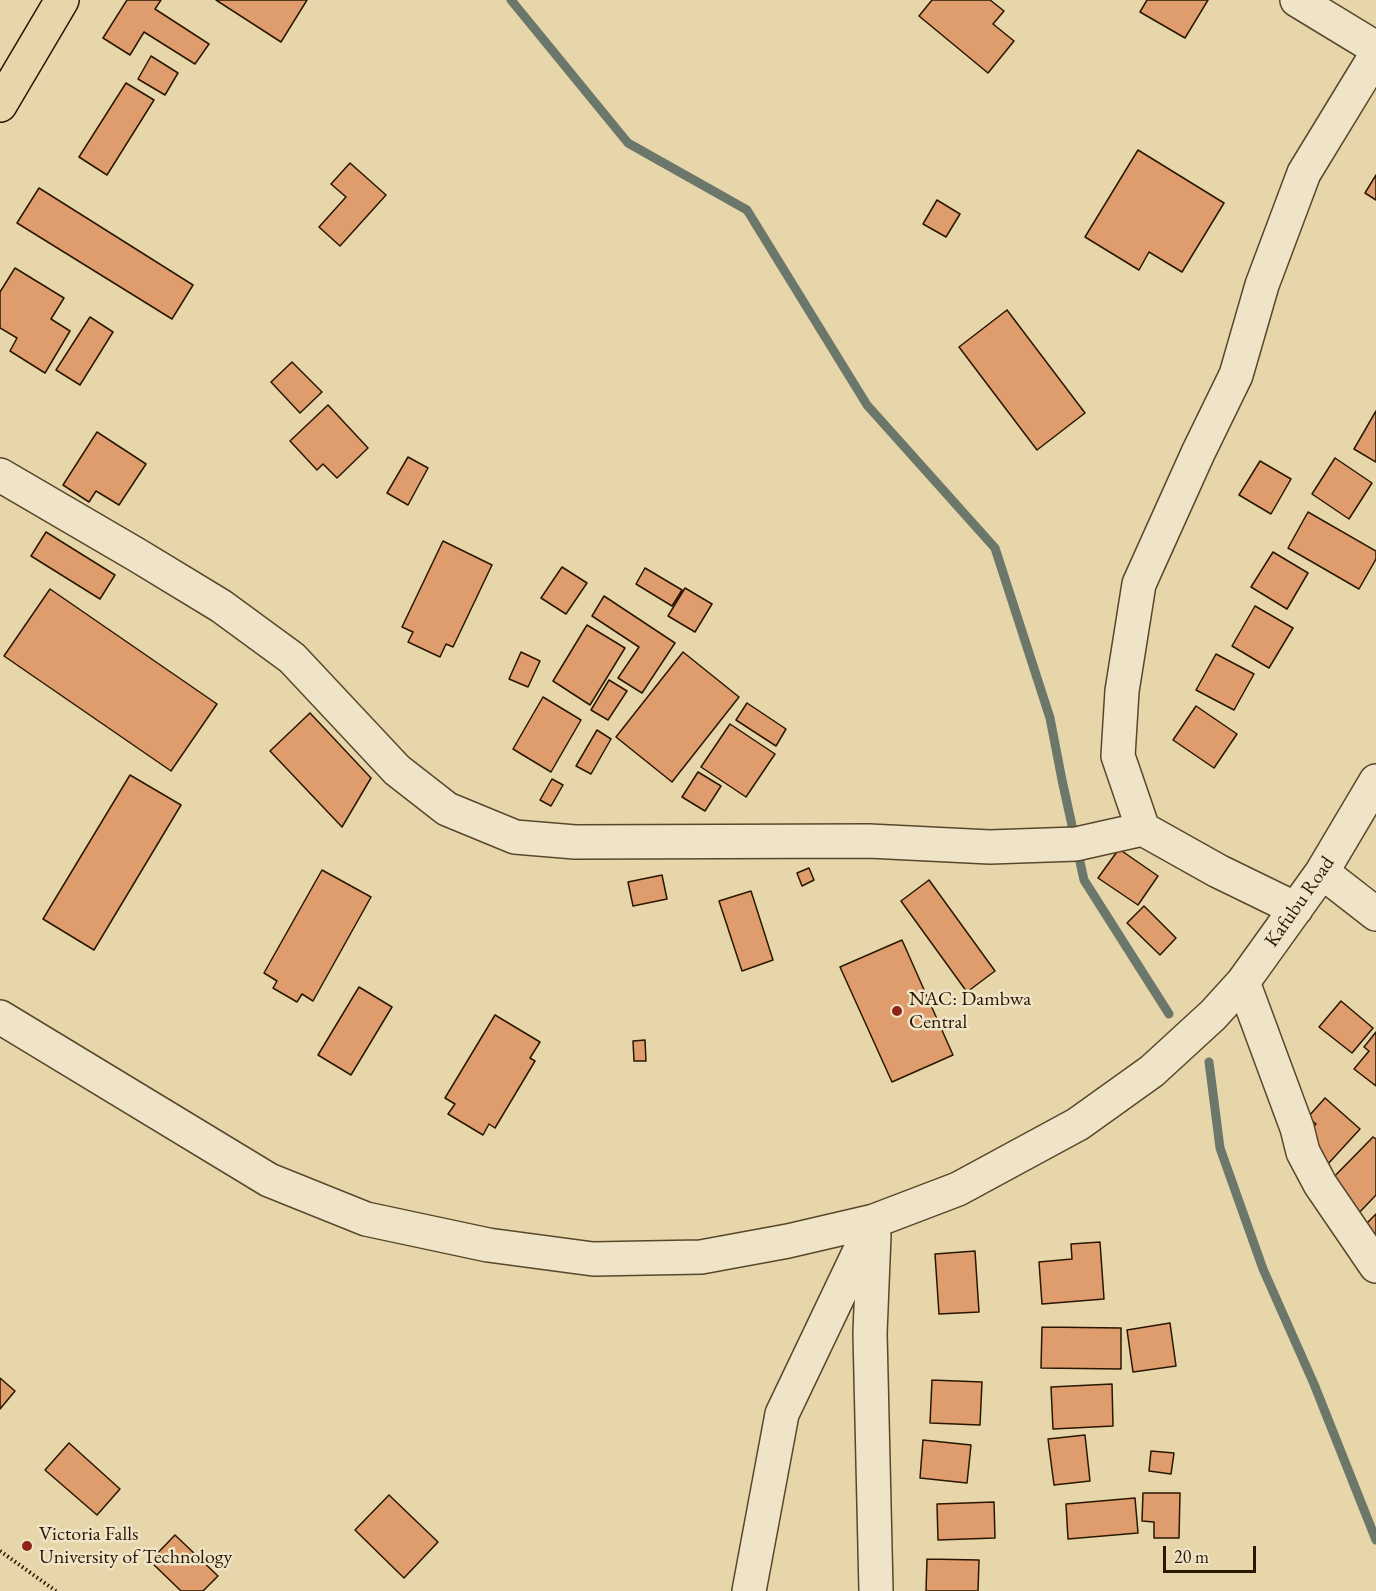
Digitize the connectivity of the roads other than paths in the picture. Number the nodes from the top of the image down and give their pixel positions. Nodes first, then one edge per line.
1 (62, 0) edge
2 (1297, 0) edge
3 (1376, 48) edge
4 (1376, 55) edge
5 (0, 105) edge
6 (0, 475) edge
7 (1376, 781) edge
8 (1143, 829) junction
9 (1322, 872) junction
10 (1296, 909) junction
11 (1376, 914) edge
12 (1243, 982) junction
13 (0, 1017) edge
14 (874, 1221) junction
15 (1376, 1266) edge
16 (749, 1591) edge
17 (876, 1591) edge

1 - 5 highway
2 - 3 street
4 - 8 street
6 - 8 street
7 - 9 street, Kafubu Road
8 - 10 street
9 - 10 street, Kafubu Road
9 - 11 street
10 - 12 street, Kafubu Road
12 - 14 street, Kafubu Road
12 - 15 street
13 - 14 street, Kafubu Road
14 - 16 street
14 - 17 street

